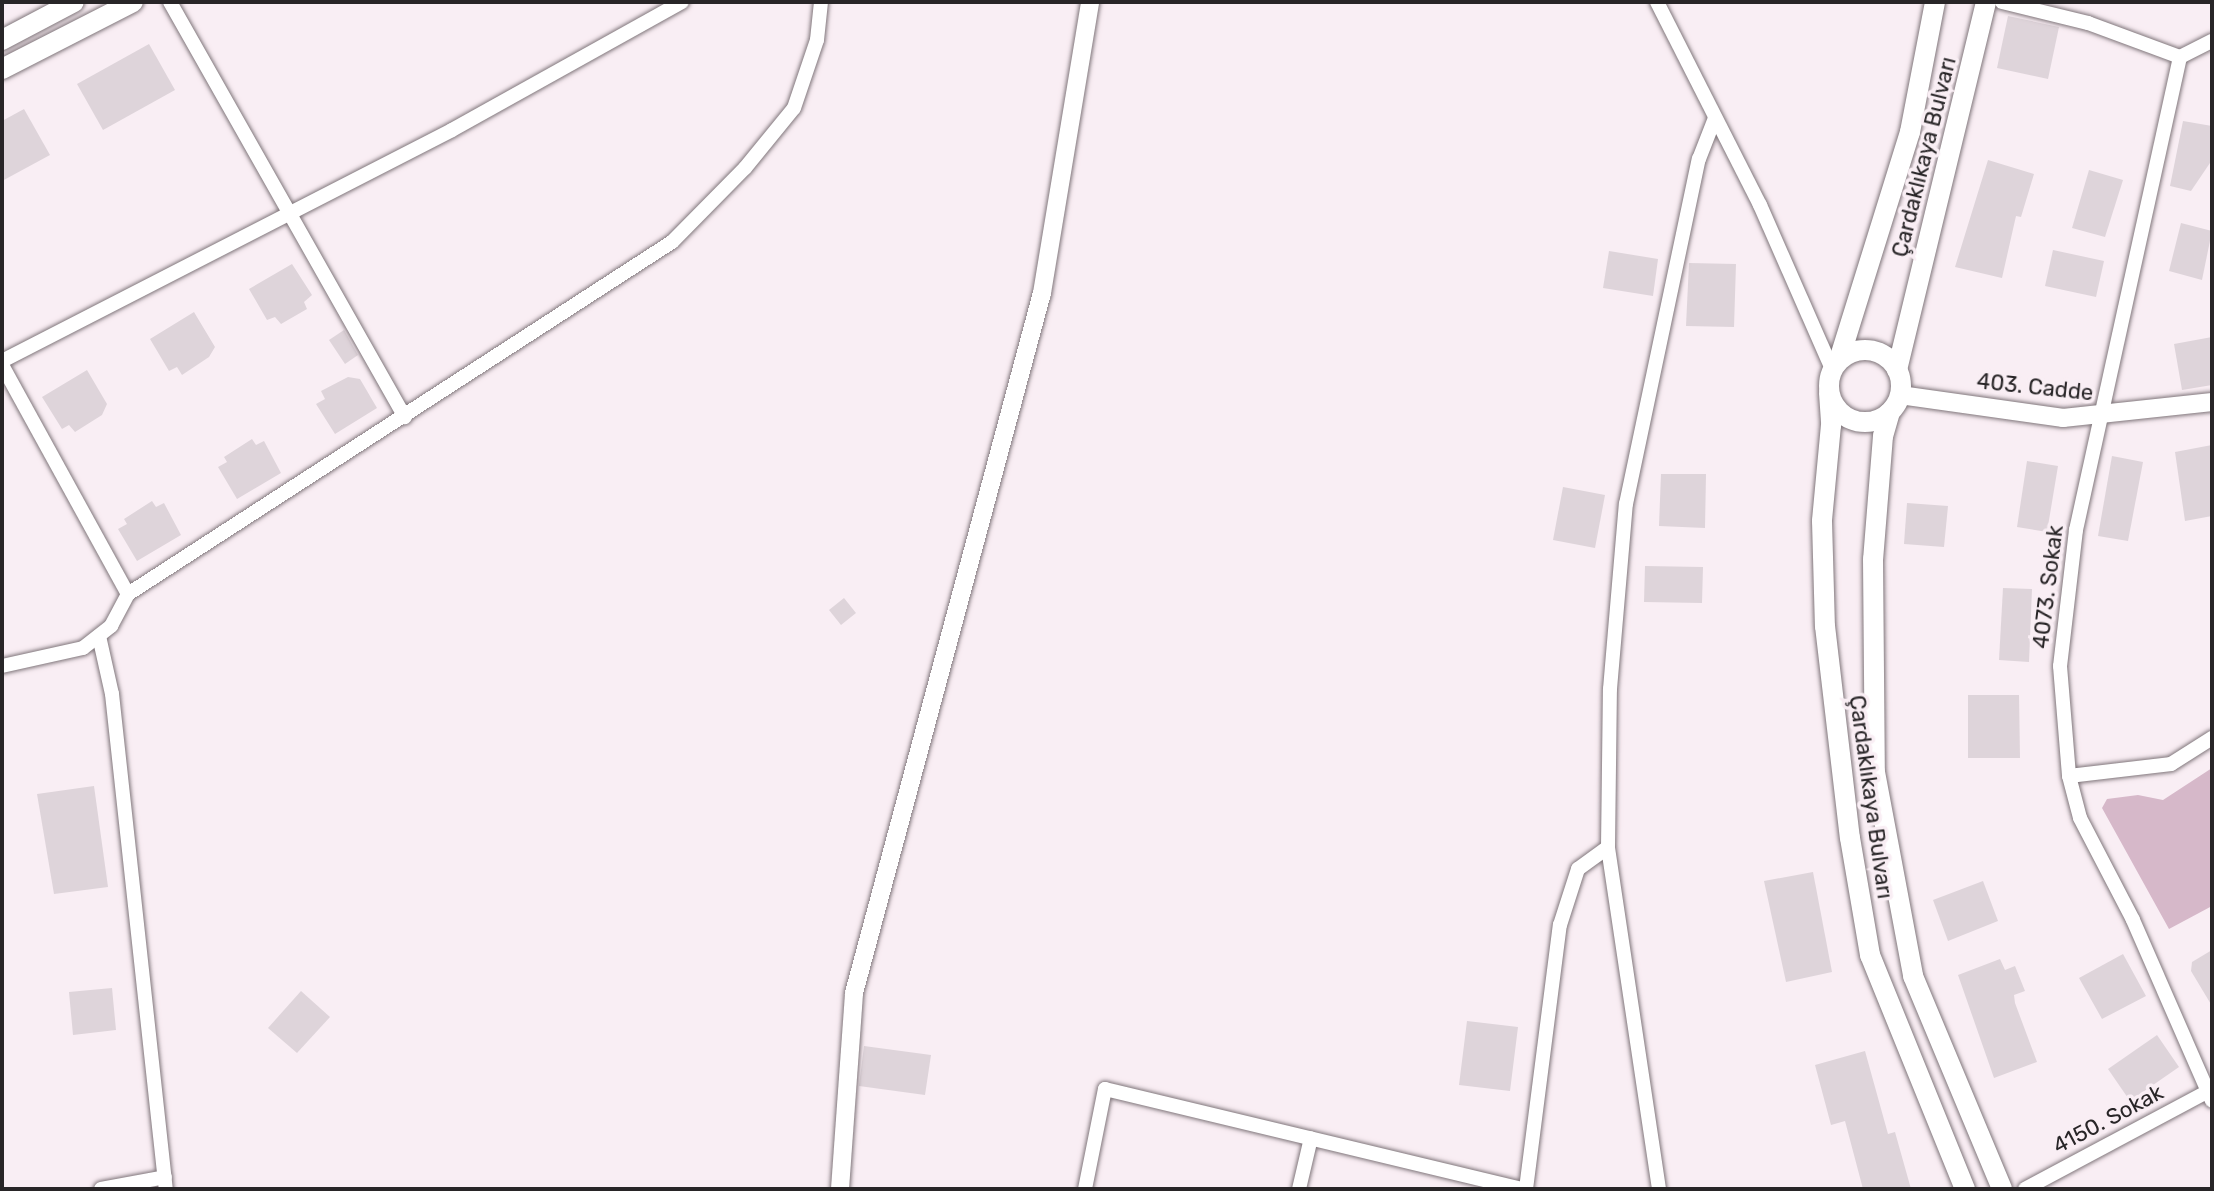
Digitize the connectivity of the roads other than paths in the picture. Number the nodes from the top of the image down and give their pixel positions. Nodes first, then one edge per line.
1 (74, 2) edge
2 (133, 2) edge
3 (170, 2) edge
4 (682, 2) edge
5 (821, 2) edge
6 (1090, 2) edge
7 (1657, 2) edge
8 (1935, 2) edge
9 (1986, 2) edge
10 (2002, 2) edge
11 (2, 40) edge
12 (2212, 41) edge
13 (2180, 57) junction
14 (2, 69) edge
15 (1715, 118) junction
16 (289, 214) junction
17 (2, 363) edge
18 (1835, 365) junction
19 (1897, 370) junction
20 (1829, 393) junction
21 (2212, 402) edge
22 (1895, 403) junction
23 (405, 417) junction
24 (2099, 418) junction
25 (128, 594) junction
26 (99, 636) junction
27 (2, 666) edge
28 (2212, 738) edge
29 (2069, 776) junction
30 (1608, 847) junction
31 (2210, 1094) edge
32 (1311, 1138) junction
33 (166, 1183) edge
34 (101, 1189) edge
35 (840, 1189) edge
36 (1085, 1189) edge
37 (1299, 1189) edge
38 (1524, 1189) edge
39 (1659, 1189) edge
40 (1965, 1189) edge
41 (2002, 1189) edge
42 (2025, 1189) edge

1 - 11 main road
2 - 14 main road
3 - 16 street
4 - 16 street
5 - 23 street
6 - 35 street
7 - 15 street
8 - 18 main road, Çardaklıkaya Bulvarı
9 - 19 main road, Çardaklıkaya Bulvarı
10 - 13 street
12 - 13 street
13 - 24 street, 4073. Sokak
15 - 18 street
15 - 30 street
16 - 17 street
16 - 23 street
17 - 25 street
18 - 19 main road
18 - 20 main road
19 - 22 main road
20 - 22 main road
20 - 40 main road, Çardaklıkaya Bulvarı
21 - 24 street, 403. Cadde
22 - 24 street, 403. Cadde
22 - 41 main road, Çardaklıkaya Bulvarı
23 - 25 street
24 - 29 street, 4073. Sokak
25 - 26 street
26 - 27 street
26 - 33 street
28 - 29 street
29 - 31 street, 4073. Sokak
30 - 38 street
30 - 39 street
31 - 42 street, 4150. Sokak
32 - 36 street
32 - 37 street
32 - 38 street
33 - 34 street

